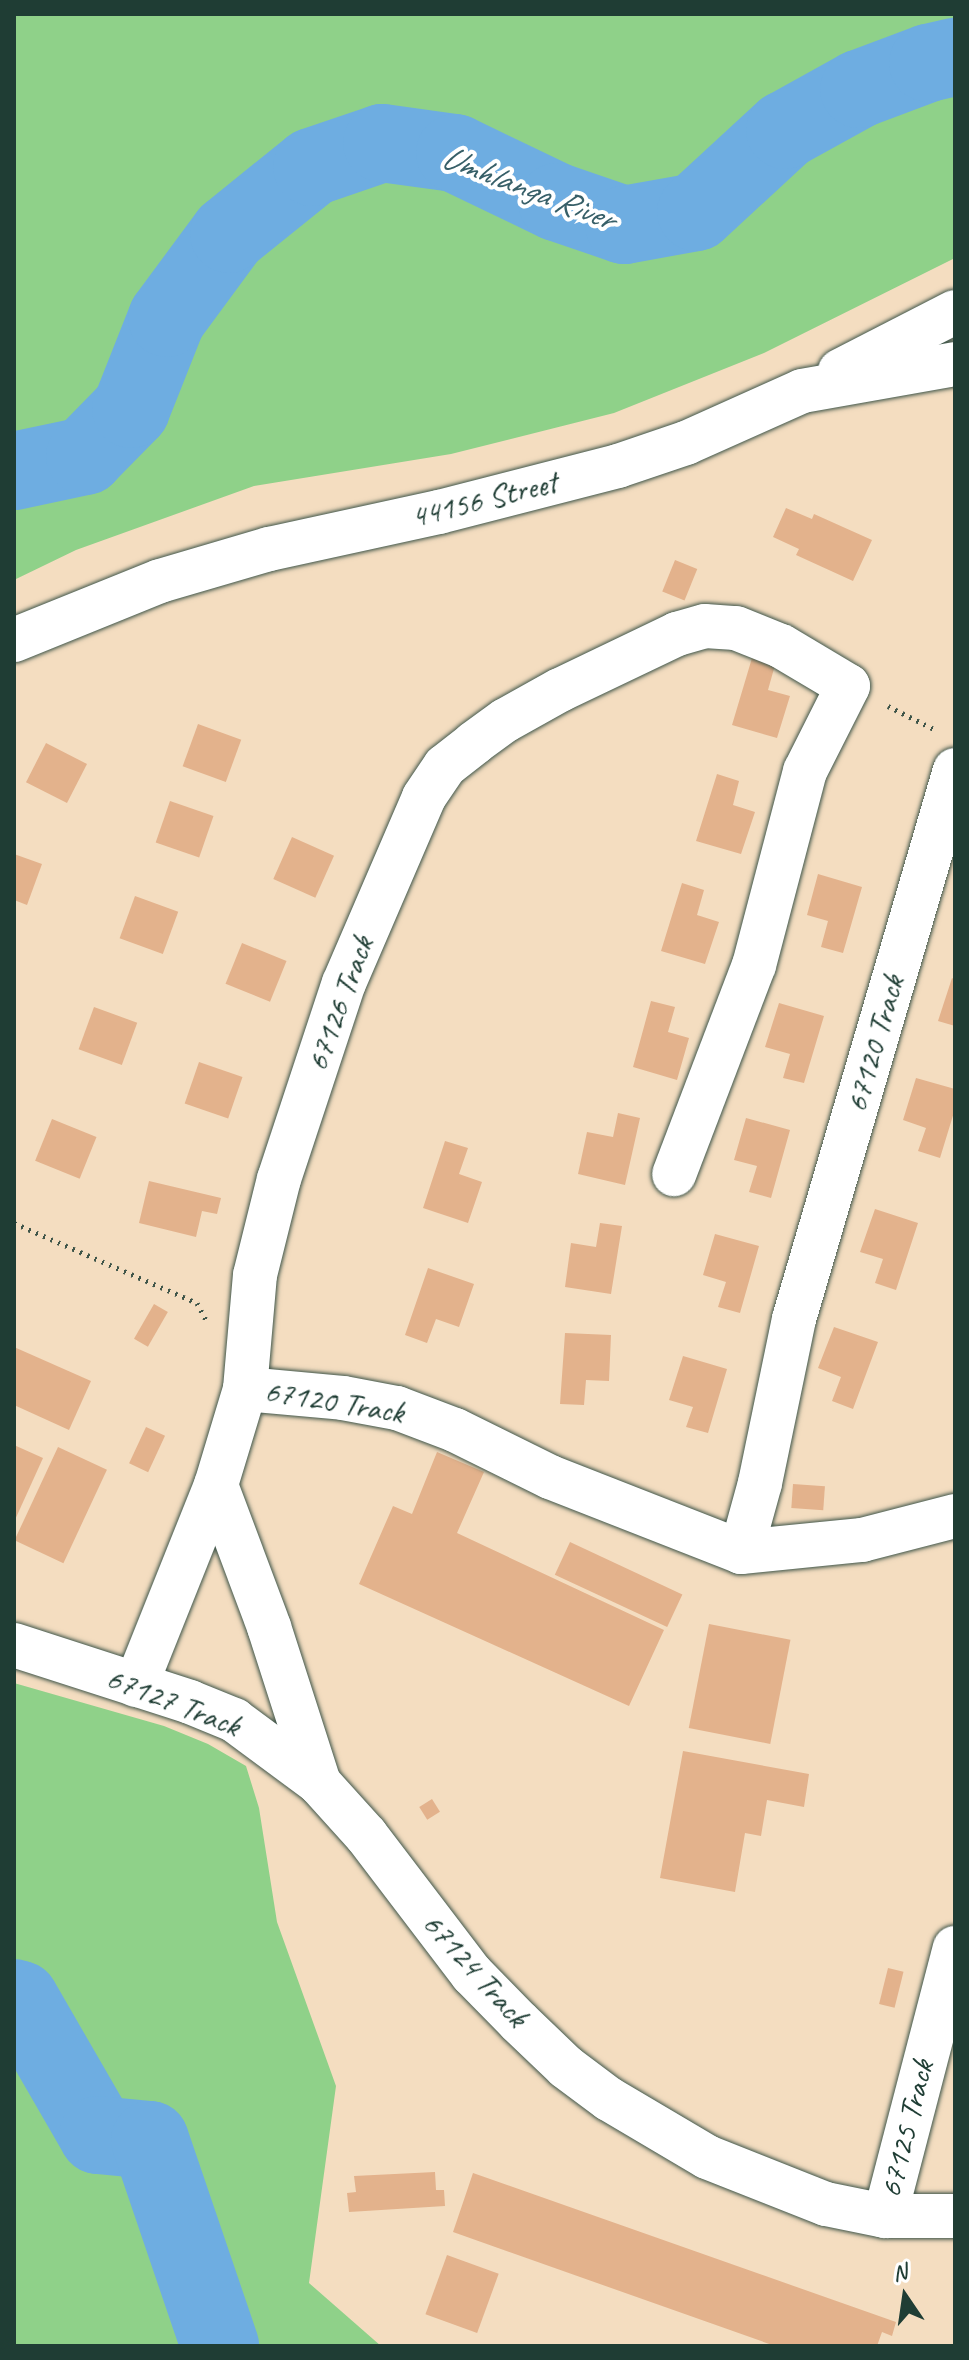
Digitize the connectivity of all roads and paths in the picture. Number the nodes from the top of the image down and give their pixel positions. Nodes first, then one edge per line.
1 (955, 312) edge
2 (955, 364) edge
3 (802, 391) junction
4 (14, 640) edge
5 (848, 686) junction
6 (948, 751) edge
7 (674, 1174) dead end
8 (14, 1223) edge
9 (211, 1328) dead end
10 (245, 1389) junction
11 (216, 1485) junction
12 (955, 1516) edge
13 (741, 1552) junction
14 (14, 1645) edge
15 (136, 1685) junction
16 (319, 1783) junction
17 (955, 1948) edge
18 (944, 2033) edge
19 (885, 2216) junction
20 (955, 2216) edge

1 - 3 street
2 - 3 street, 44156 Street
3 - 4 street, 44156 Street
5 - 6 path
5 - 7 street
5 - 10 street, 67126 Track
6 - 13 street, 67120 Track
8 - 9 path
10 - 11 street, 67126 Track
10 - 13 street, 67120 Track
11 - 15 street, 67126 Track
11 - 16 street, 67124 Track
12 - 13 street, 67120 Track
14 - 15 street, 67127 Track
15 - 16 street, 67127 Track
16 - 19 street, 67124 Track
17 - 18 street, 67125 Track
18 - 19 street, 67125 Track
19 - 20 street, 67124 Track

